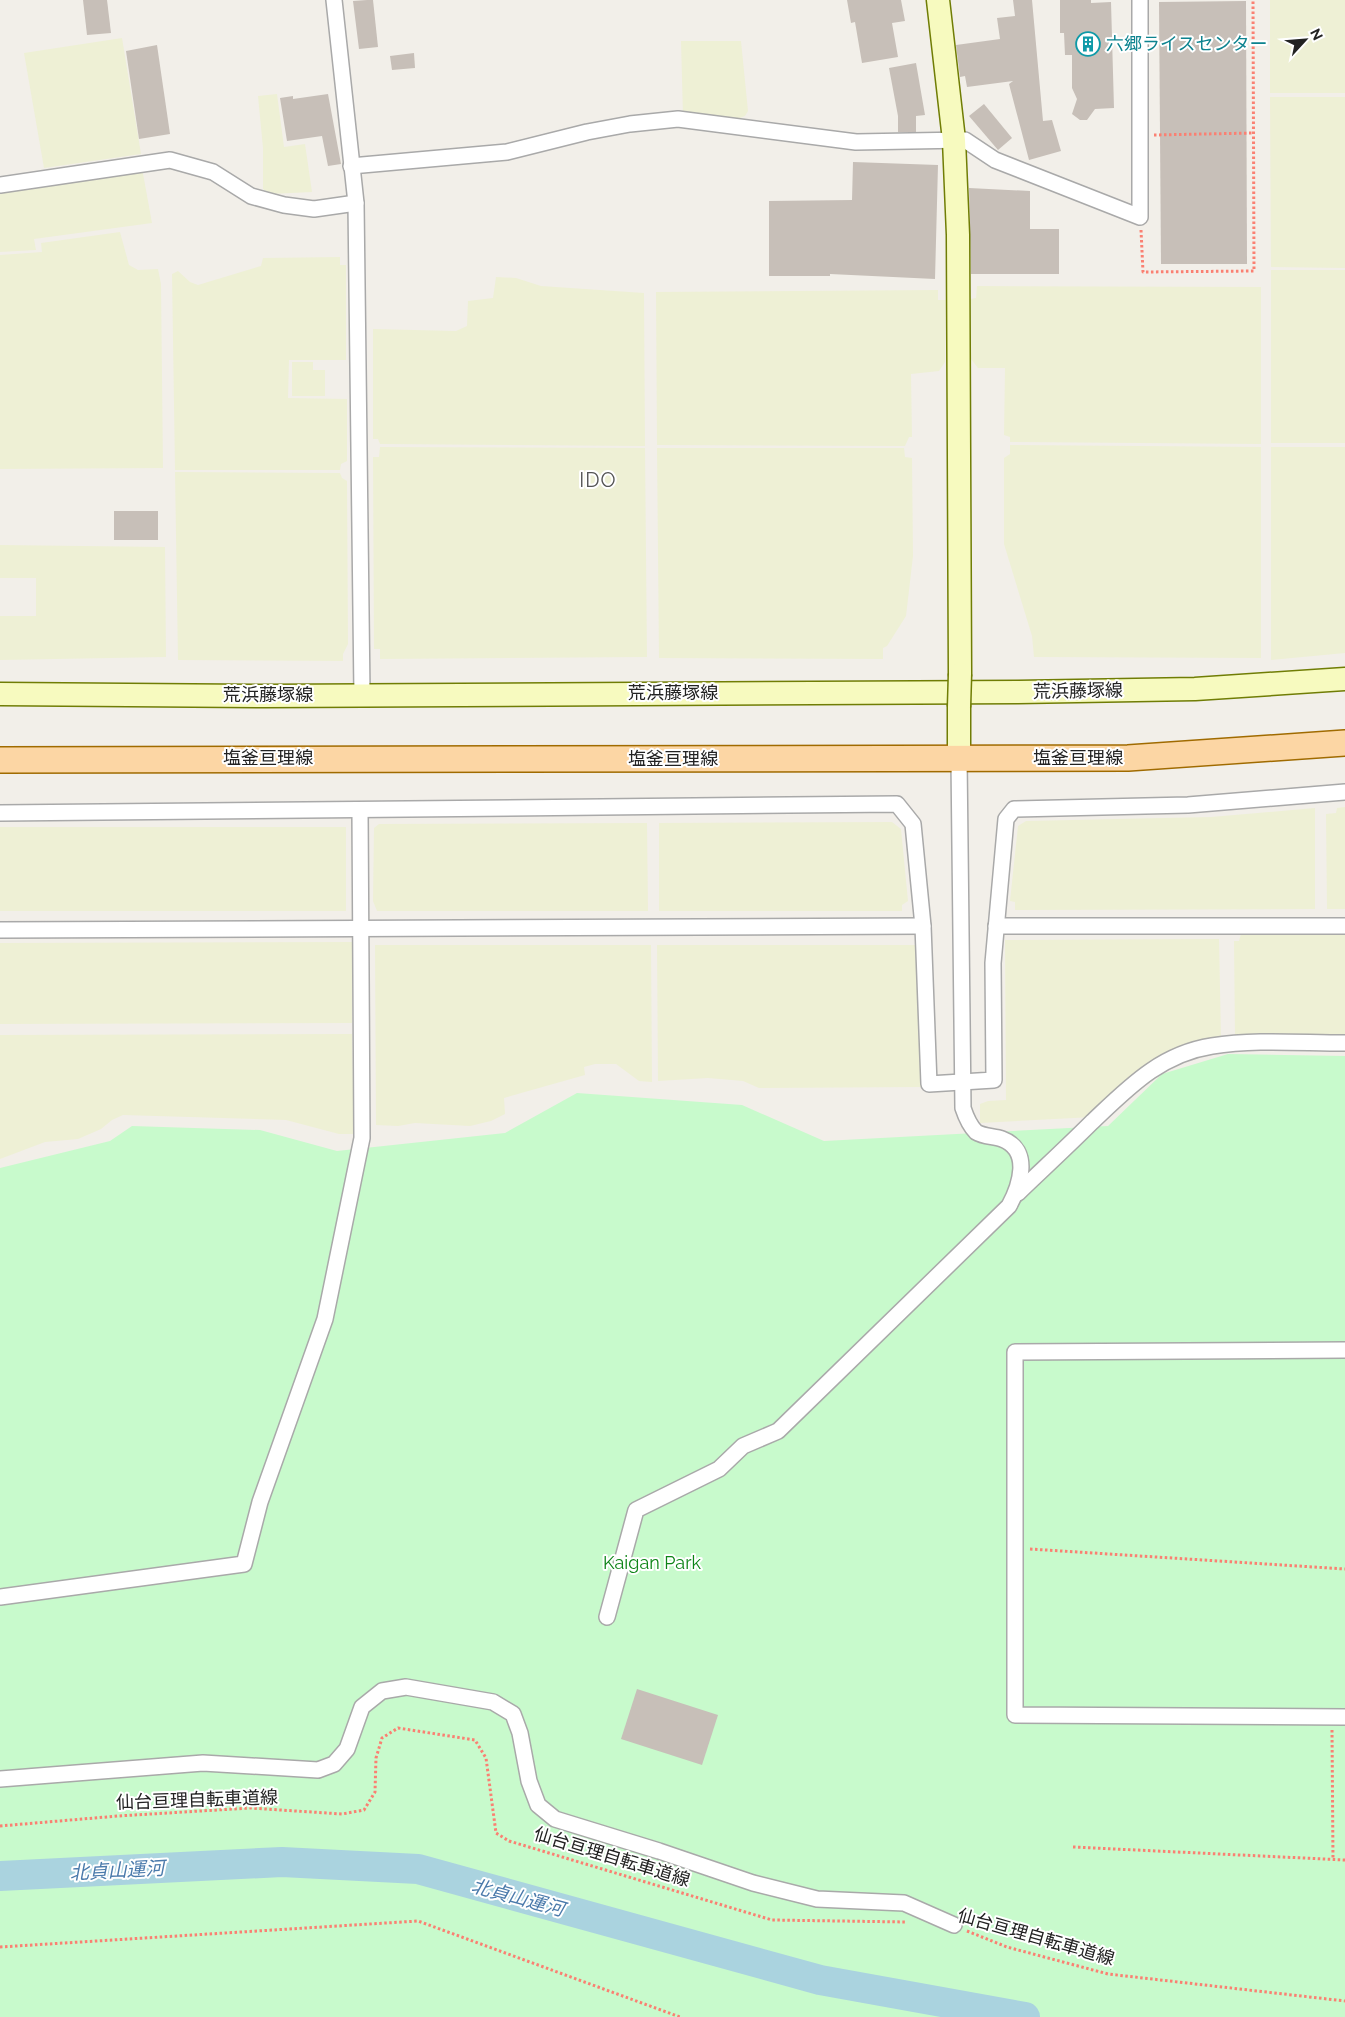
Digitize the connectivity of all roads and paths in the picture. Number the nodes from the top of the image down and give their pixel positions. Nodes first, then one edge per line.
1 (334, 0) edge
2 (938, 0) edge
3 (1140, 0) edge
4 (1253, 0) edge
5 (1254, 133) junction
6 (1140, 135) junction
7 (954, 140) junction
8 (351, 166) junction
9 (0, 185) edge
10 (356, 203) junction
11 (1140, 217) junction
12 (1345, 679) edge
13 (0, 694) edge
14 (362, 694) junction
15 (1345, 743) edge
16 (959, 759) junction
17 (0, 760) edge
18 (1345, 792) edge
19 (360, 811) junction
20 (0, 813) edge
21 (923, 926) junction
22 (996, 926) junction
23 (1345, 926) edge
24 (360, 929) junction
25 (0, 930) edge
26 (1345, 1043) edge
27 (963, 1082) junction
28 (1014, 1196) junction
29 (1345, 1350) edge
30 (1015, 1548) junction
31 (1345, 1568) edge
32 (0, 1597) edge
33 (607, 1617) dead end
34 (1338, 1717) edge
35 (0, 1779) edge
36 (0, 1826) edge
37 (1073, 1846) dead end
38 (1333, 1860) junction
39 (1345, 1860) edge
40 (912, 1922) dead end
41 (954, 1926) joint
42 (0, 1947) edge
43 (1345, 2001) edge
44 (680, 2017) edge

1 - 8 street
2 - 7 street
3 - 6 street
4 - 5 path
5 - 6 path
5 - 11 path
6 - 11 street
7 - 8 street
7 - 11 street
7 - 16 street, bridge
8 - 10 street
9 - 10 street
10 - 14 street
12 - 14 street, 荒浜藤塚線
13 - 14 street, 荒浜藤塚線
15 - 16 main road, 塩釜亘理線
16 - 17 main road, 塩釜亘理線
16 - 27 street
18 - 22 street
19 - 20 street
19 - 21 street
19 - 24 street
21 - 24 street
21 - 27 street
22 - 23 street
22 - 27 street
24 - 25 street
24 - 32 street
26 - 28 street
27 - 28 street
28 - 33 street
29 - 30 street
30 - 31 path
30 - 34 street
34 - 38 path
35 - 41 street
36 - 40 path, 仙台亘理自転車道線
37 - 38 path
38 - 39 path
41 - 43 path, 仙台亘理自転車道線
42 - 44 path

